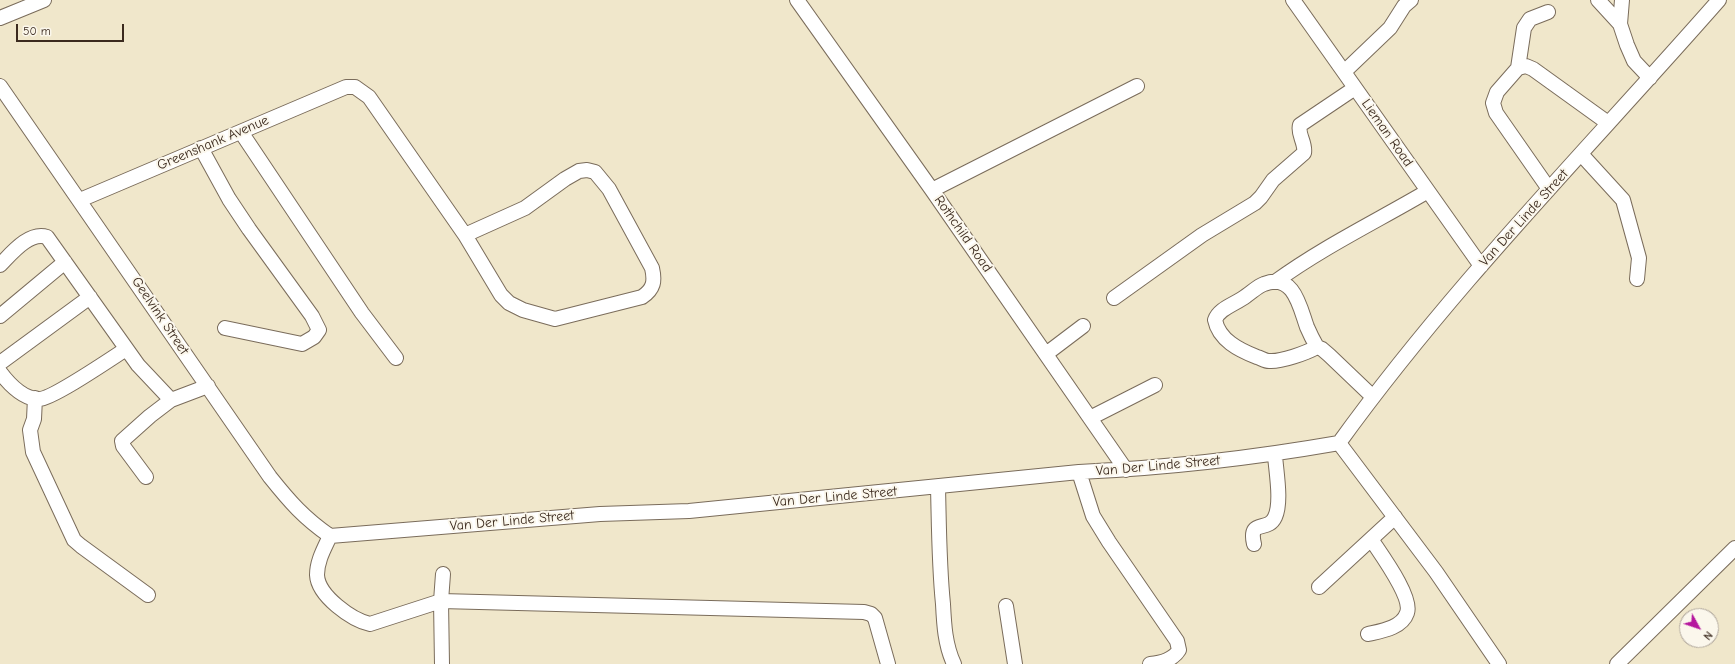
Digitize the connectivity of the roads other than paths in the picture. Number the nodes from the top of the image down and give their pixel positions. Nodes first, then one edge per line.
1 (44, 0) edge
2 (798, 0) edge
3 (1293, 0) edge
4 (1411, 0) edge
5 (1598, 0) edge
6 (1622, 0) edge
7 (1719, 0) edge
8 (1548, 12) dead end
9 (0, 18) edge
10 (1620, 24) junction
11 (1518, 68) junction
12 (1344, 72) junction
13 (1650, 78) junction
14 (0, 86) edge
15 (1137, 86) dead end
16 (1355, 88) junction
17 (1608, 123) junction
18 (241, 132) junction
19 (201, 148) junction
20 (1581, 154) junction
21 (1549, 189) junction
22 (932, 190) junction
23 (1428, 191) junction
24 (80, 200) junction
25 (465, 234) junction
26 (65, 262) junction
27 (0, 265) edge
28 (1481, 266) junction
29 (1637, 279) dead end
30 (1275, 282) junction
31 (90, 297) junction
32 (1114, 298) dead end
33 (0, 316) edge
34 (1083, 326) dead end
35 (225, 328) dead end
36 (1317, 347) junction
37 (126, 349) junction
38 (1046, 354) junction
39 (396, 358) dead end
40 (1, 372) edge
41 (1155, 385) dead end
42 (208, 386) junction
43 (1373, 397) junction
44 (35, 398) junction
45 (171, 400) junction
46 (1090, 418) junction
47 (1339, 443) junction
48 (1275, 455) junction
49 (1126, 470) junction
50 (1079, 472) junction
51 (146, 477) dead end
52 (938, 487) junction
53 (1395, 517) junction
54 (330, 536) junction
55 (1371, 539) junction
56 (1254, 544) dead end
57 (1735, 548) edge
58 (443, 574) dead end
59 (1319, 587) dead end
60 (148, 595) dead end
61 (441, 601) junction
62 (1006, 606) dead end
63 (1368, 634) dead end
64 (442, 664) edge
65 (888, 664) edge
66 (954, 664) edge
67 (1015, 664) edge
68 (1150, 664) edge
69 (1499, 664) edge
70 (1617, 664) edge

1 - 9 street
2 - 22 street, Rothchild Road
3 - 12 street, Lieman Road
4 - 12 street
5 - 10 street
6 - 10 street
7 - 13 street, Van Der Linde Street
8 - 11 street
10 - 13 street
11 - 17 street
11 - 21 street
12 - 16 street, Lieman Road
13 - 17 street, Van Der Linde Street
14 - 24 street, Geelvink Street
15 - 22 street
16 - 23 street, Lieman Road
16 - 32 street
17 - 20 street, Van Der Linde Street
18 - 19 street, Greenshank Avenue
18 - 25 street, Greenshank Avenue
18 - 39 street
19 - 24 street, Greenshank Avenue
19 - 35 street
20 - 21 street, Van Der Linde Street
20 - 29 street
21 - 28 street, Van Der Linde Street
22 - 38 street, Rothchild Road
23 - 28 street, Lieman Road
23 - 30 street
24 - 42 street, Geelvink Street
25 - 25 street
26 - 27 street
26 - 31 street
26 - 33 street
28 - 43 street, Van Der Linde Street
30 - 36 street
30 - 36 street
31 - 37 street
31 - 40 street
34 - 38 street
36 - 43 street
37 - 44 street
37 - 45 street
38 - 46 street, Rothchild Road
40 - 44 street
41 - 46 street
42 - 45 street
42 - 54 street, Geelvink Street
43 - 47 street, Van Der Linde Street
44 - 60 street
45 - 51 street
46 - 49 street, Rothchild Road
47 - 48 street, Van Der Linde Street
47 - 53 street
48 - 49 street, Van Der Linde Street
48 - 56 street
49 - 50 street, Van Der Linde Street
50 - 52 street, Van Der Linde Street
50 - 68 street
52 - 54 street, Van Der Linde Street
52 - 66 street
53 - 55 street
53 - 69 street
54 - 61 street
55 - 59 street
55 - 63 street
57 - 70 street
58 - 61 street
61 - 64 street
61 - 65 street
62 - 67 street

